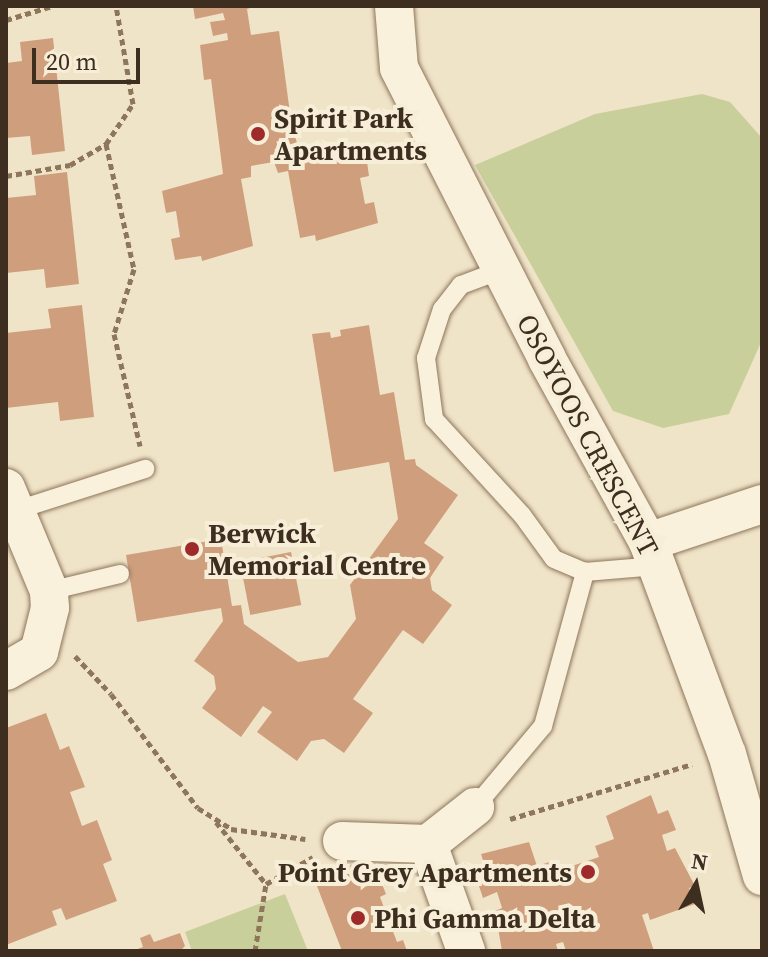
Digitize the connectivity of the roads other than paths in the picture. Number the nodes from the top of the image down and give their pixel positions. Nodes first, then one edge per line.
1 (394, 6) edge
2 (501, 270) junction
3 (145, 469) road end
4 (10, 499) edge
5 (762, 504) edge
6 (653, 554) junction
7 (585, 572) junction
8 (120, 574) dead end
9 (49, 591) junction
10 (6, 671) edge
11 (489, 814) joint
12 (342, 841) road end
13 (428, 844) junction
14 (762, 876) edge
15 (466, 951) edge

1 - 2 street, OSOYOOS CRESCENT
2 - 6 street, OSOYOOS CRESCENT
2 - 7 lane
3 - 4 lane
4 - 9 street
5 - 6 street
6 - 7 lane
6 - 14 street, OSOYOOS CRESCENT
7 - 11 lane
8 - 9 lane
9 - 10 street
11 - 13 street
12 - 13 street
13 - 15 street

